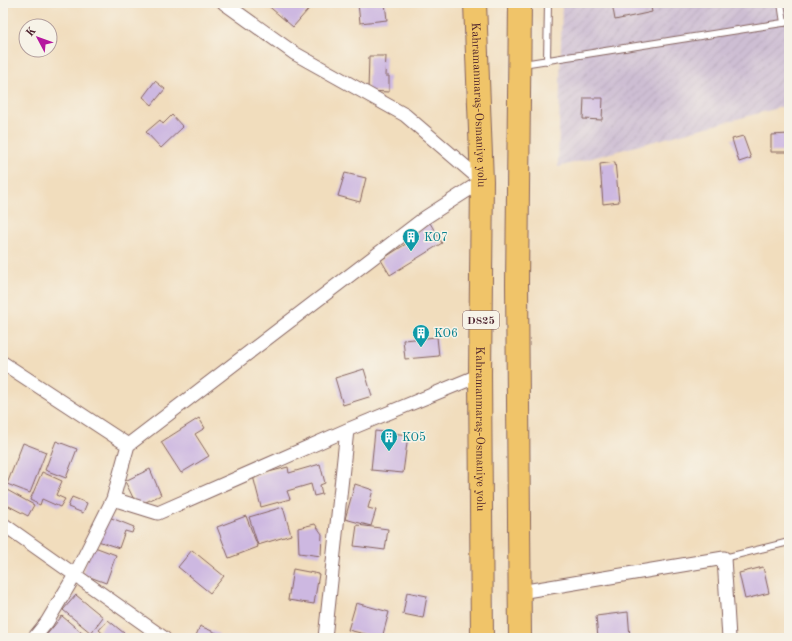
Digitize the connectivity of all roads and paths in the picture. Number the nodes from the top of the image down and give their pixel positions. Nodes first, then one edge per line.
1 (224, 3) edge
2 (475, 3) edge
3 (520, 3) edge
4 (548, 3) edge
5 (781, 3) edge
6 (787, 22) edge
7 (547, 60) junction
8 (519, 65) junction
9 (482, 181) junction
10 (3, 363) edge
11 (480, 375) junction
12 (347, 430) junction
13 (128, 445) junction
14 (113, 499) junction
15 (3, 524) edge
16 (789, 542) edge
17 (724, 558) junction
18 (75, 575) junction
19 (520, 592) junction
20 (34, 638) edge
21 (164, 638) edge
22 (325, 638) edge
23 (482, 638) edge
24 (520, 638) edge
25 (729, 638) edge

1 - 9 street
2 - 9 highway, Kahramanmaraş-Osmaniye yolu / D825
3 - 8 highway
4 - 7 lane
5 - 6 lane
6 - 7 lane
7 - 8 lane
8 - 19 highway
9 - 11 highway, Kahramanmaraş-Osmaniye yolu / D825
9 - 13 street
10 - 13 street
11 - 12 street
11 - 23 highway, Kahramanmaraş-Osmaniye yolu / D825
12 - 14 street
12 - 22 street
13 - 14 street
14 - 18 street
15 - 18 street
16 - 17 lane
17 - 19 street
17 - 25 street
18 - 20 street
18 - 21 street
19 - 24 highway

